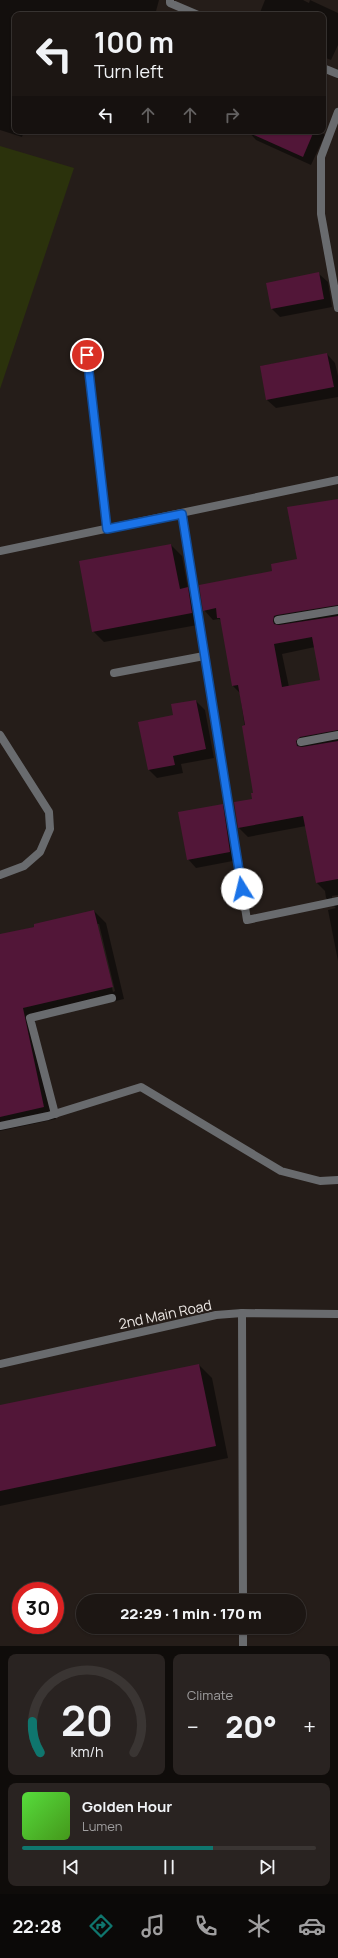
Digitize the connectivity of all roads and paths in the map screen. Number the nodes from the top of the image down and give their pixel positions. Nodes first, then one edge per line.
1 (170, 0) edge
2 (191, 12) edge
3 (326, 69) edge
4 (338, 74) edge
5 (338, 112) edge
6 (338, 308) edge
7 (87, 355) dead end
8 (338, 480) edge
9 (182, 514) junction
10 (107, 529) junction
11 (0, 551) edge
12 (338, 610) edge
13 (278, 620) dead end
14 (204, 656) junction
15 (114, 673) dead end
16 (0, 735) edge
17 (338, 735) edge
18 (301, 742) dead end
19 (0, 875) edge
20 (338, 901) edge
21 (112, 998) dead end
22 (55, 1114) junction
23 (0, 1126) edge
24 (338, 1180) edge
25 (242, 1313) junction
26 (338, 1314) edge
27 (0, 1364) edge
28 (243, 1594) edge
29 (243, 1634) edge
30 (243, 1646) edge

1 - 2 street
3 - 4 street
5 - 6 street
7 - 10 street
8 - 9 street
9 - 10 street
9 - 14 street
10 - 11 street
12 - 13 street
14 - 15 street
14 - 20 street
16 - 19 street
17 - 18 street
21 - 22 street
22 - 23 street
22 - 24 street
25 - 26 street, 2nd Main Road
25 - 27 street, 2nd Main Road
25 - 28 street
29 - 30 street

